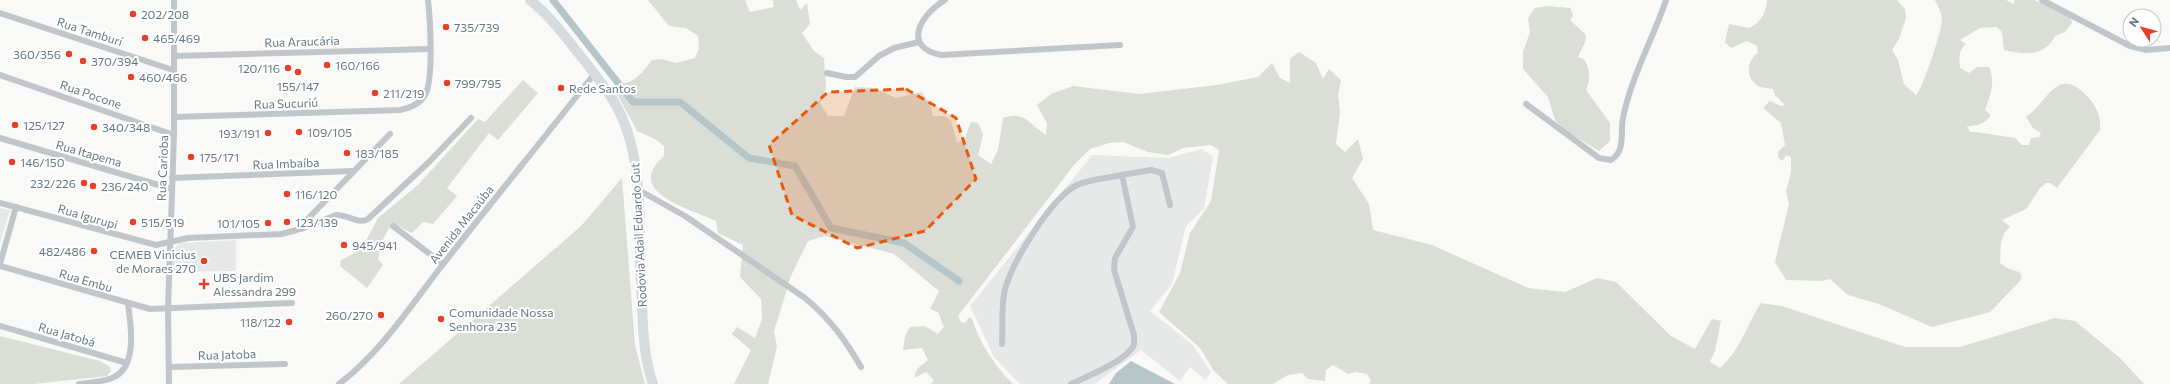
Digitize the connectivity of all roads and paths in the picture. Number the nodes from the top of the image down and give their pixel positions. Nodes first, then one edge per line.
1 (174, 0) edge
2 (428, 0) edge
3 (530, 0) edge
4 (945, 0) edge
5 (1666, 0) edge
6 (2042, 0) edge
7 (0, 13) edge
8 (919, 42) junction
9 (1120, 45) dead end
10 (2170, 48) edge
11 (430, 49) junction
12 (174, 56) junction
13 (173, 70) junction
14 (827, 72) dead end
15 (595, 73) junction
16 (0, 75) edge
17 (1526, 104) dead end
18 (174, 117) junction
19 (471, 118) dead end
20 (390, 134) dead end
21 (174, 135) junction
22 (0, 138) edge
23 (353, 171) junction
24 (1122, 175) junction
25 (172, 178) junction
26 (172, 189) junction
27 (637, 189) junction
28 (0, 203) edge
29 (1170, 205) dead end
30 (16, 207) junction
31 (393, 226) dead end
32 (297, 230) junction
33 (170, 243) junction
34 (443, 264) junction
35 (0, 265) edge
36 (292, 303) dead end
37 (128, 304) junction
38 (168, 309) junction
39 (0, 326) edge
40 (1002, 344) dead end
41 (127, 363) junction
42 (285, 364) dead end
43 (169, 367) junction
44 (862, 367) dead end
45 (79, 384) edge
46 (169, 384) edge
47 (339, 384) edge
48 (653, 384) edge
49 (1071, 384) edge

1 - 12 street, Rua Carioba
2 - 11 street
3 - 15 main road, Rodovia Adail Eduardo Gut
4 - 8 street
5 - 17 street
6 - 10 street
7 - 13 street, Rua Tamburí
8 - 9 street
8 - 14 street
11 - 12 street, Rua Araucária
11 - 18 street, Rua Sucuriú
12 - 13 street, Rua Carioba
13 - 18 street, Rua Carioba
15 - 27 main road, Rodovia Adail Eduardo Gut
15 - 34 street, Avenida Macaúba
16 - 21 street, Rua Pocone
18 - 21 street, Rua Carioba
19 - 32 street, Rua Igurupi
20 - 23 street
21 - 25 street, Rua Carioba
22 - 26 street, Rua Itapema
23 - 25 street, Rua Imbaíba
23 - 32 street
24 - 29 street
24 - 40 street
24 - 49 street
25 - 26 street, Rua Carioba
26 - 33 street, Rua Carioba
27 - 44 street
27 - 48 main road, Rodovia Adail Eduardo Gut
28 - 30 street, Rua Igurupi
30 - 33 street, Rua Igurupi
30 - 35 street
31 - 34 street
32 - 33 street, Rua Igurupi
33 - 38 street, Rua Carioba
34 - 47 street, Avenida Macaúba
35 - 37 street, Rua Embu
36 - 38 street, Rua Embu
37 - 38 street, Rua Embu
37 - 41 street
38 - 43 street, Rua Carioba
39 - 41 street, Rua Jatobá
41 - 45 street
42 - 43 street, Rua Jatoba
43 - 46 street, Rua Carioba

